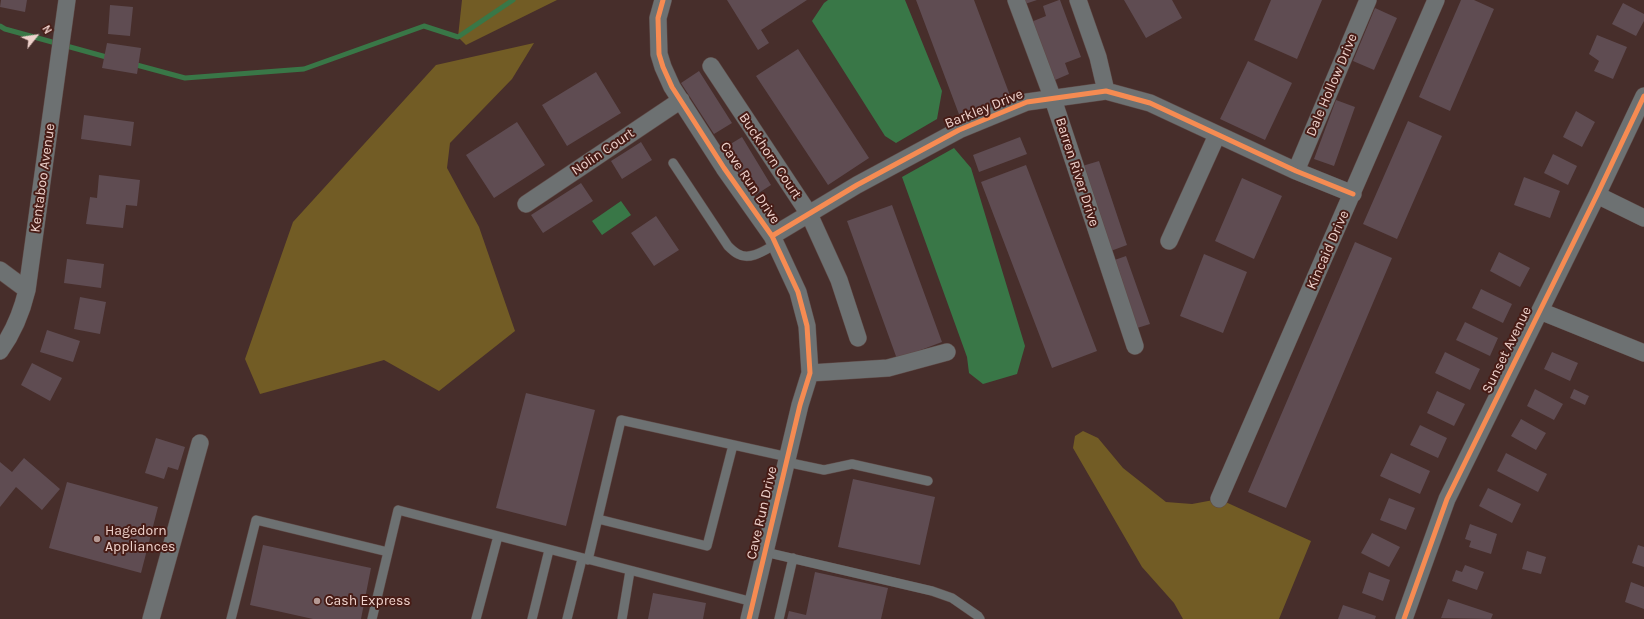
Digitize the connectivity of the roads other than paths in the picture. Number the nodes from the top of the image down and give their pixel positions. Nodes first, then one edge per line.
1 (67, 0) edge
2 (663, 0) edge
3 (1016, 0) edge
4 (1078, 0) edge
5 (1368, 0) edge
6 (1436, 0) edge
7 (711, 66) dead end
8 (1106, 91) junction
9 (1644, 96) edge
10 (1053, 99) junction
11 (681, 100) junction
12 (1218, 134) junction
13 (673, 163) dead end
14 (1296, 171) junction
15 (1353, 194) junction
16 (1597, 195) junction
17 (526, 204) dead end
18 (809, 214) junction
19 (1644, 218) edge
20 (774, 240) junction
21 (1169, 241) dead end
22 (0, 270) edge
23 (26, 290) junction
24 (1540, 311) junction
25 (858, 338) dead end
26 (1135, 346) dead end
27 (0, 351) edge
28 (947, 352) dead end
29 (1644, 353) edge
30 (810, 373) junction
31 (200, 444) dead end
32 (733, 445) junction
33 (787, 459) junction
34 (928, 481) dead end
35 (1219, 499) dead end
36 (598, 519) junction
37 (498, 536) junction
38 (549, 550) junction
39 (388, 552) junction
40 (765, 552) junction
41 (793, 558) junction
42 (585, 560) junction
43 (630, 571) junction
44 (753, 602) junction
45 (151, 619) edge
46 (231, 619) edge
47 (372, 619) edge
48 (476, 619) edge
49 (532, 619) edge
50 (567, 619) edge
51 (622, 619) edge
52 (749, 619) edge
53 (779, 619) edge
54 (980, 619) edge
55 (1404, 619) edge

1 - 23 street, Kentaboo Avenue
2 - 11 street, Cave Run Drive
3 - 10 street, Barren River Drive
4 - 8 street
5 - 14 street, Dale Hollow Drive
6 - 15 street, Kincaid Drive
7 - 18 street, Buckhorn Court
8 - 10 street, Barkley Drive
8 - 12 street, Barkley Drive
9 - 16 street, Sunset Avenue
10 - 18 street, Barkley Drive
10 - 26 street, Barren River Drive
11 - 17 street, Nolin Court
11 - 20 street, Cave Run Drive
12 - 14 street, Barkley Drive
12 - 21 street
13 - 20 lane
14 - 15 street, Barkley Drive
15 - 35 street, Kincaid Drive
16 - 19 street
16 - 24 street, Sunset Avenue
18 - 20 street, Barkley Drive
18 - 25 street, Buckhorn Court
20 - 30 street, Cave Run Drive
22 - 23 street
23 - 27 street, Kentaboo Avenue
24 - 29 street
24 - 55 street, Sunset Avenue
28 - 30 street
30 - 33 street, Cave Run Drive
31 - 45 street
32 - 33 lane
32 - 36 lane
32 - 36 lane
33 - 34 lane
33 - 40 street, Cave Run Drive
36 - 42 lane
37 - 38 lane
37 - 39 lane
37 - 48 lane
38 - 42 lane
38 - 49 lane
39 - 46 lane
39 - 47 lane
40 - 41 lane
40 - 44 street, Cave Run Drive
41 - 53 lane
41 - 54 lane
42 - 43 lane
42 - 50 lane
43 - 44 lane
43 - 51 lane
44 - 52 street, Cave Run Drive

